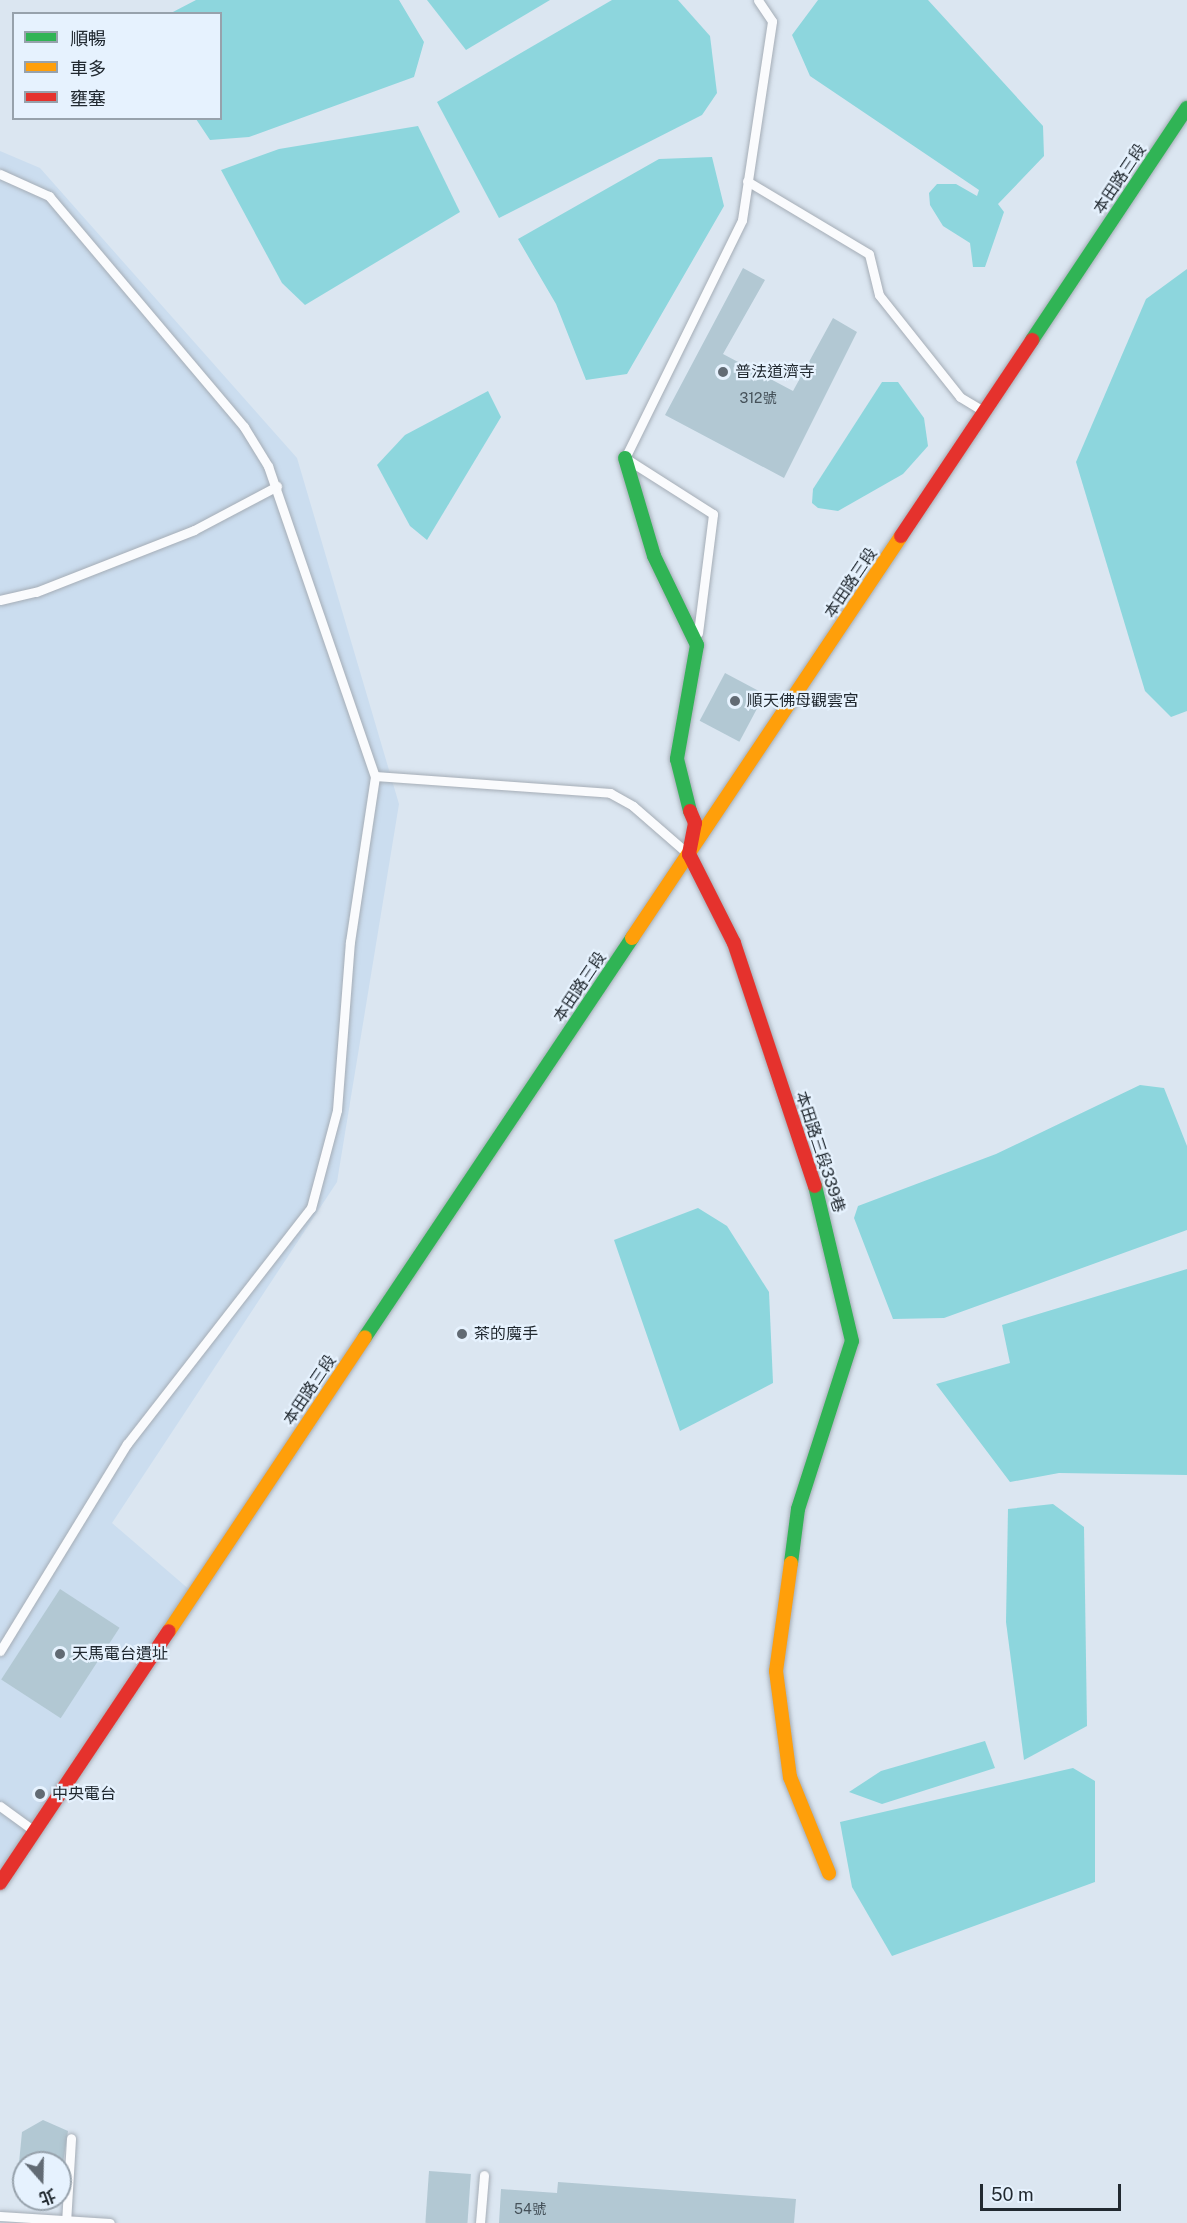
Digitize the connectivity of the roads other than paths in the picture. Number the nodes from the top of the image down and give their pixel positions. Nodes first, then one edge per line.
1 (759, 0) edge
2 (1187, 108) edge
3 (0, 174) edge
4 (747, 181) junction
5 (985, 412) junction
6 (626, 458) junction
7 (277, 486) junction
8 (0, 600) edge
9 (697, 645) junction
10 (375, 776) junction
11 (689, 854) junction
12 (0, 1651) edge
13 (0, 1806) edge
14 (34, 1831) junction
15 (829, 1873) dead end
16 (0, 1883) edge
17 (71, 2138) dead end
18 (484, 2175) dead end
19 (0, 2216) edge
20 (66, 2222) edge
21 (110, 2223) edge
22 (480, 2223) edge

1 - 4 lane
2 - 5 street, 本田路三段
3 - 7 lane
4 - 5 lane
4 - 6 lane
5 - 11 street, 本田路三段
6 - 9 street
6 - 9 lane
7 - 8 lane
7 - 10 lane
9 - 11 street
10 - 11 lane
10 - 12 lane
11 - 14 street, 本田路三段
11 - 15 street, 本田路三段339巷
13 - 14 lane
14 - 16 street, 本田路三段
17 - 20 lane
18 - 22 lane
19 - 20 lane
20 - 21 lane

